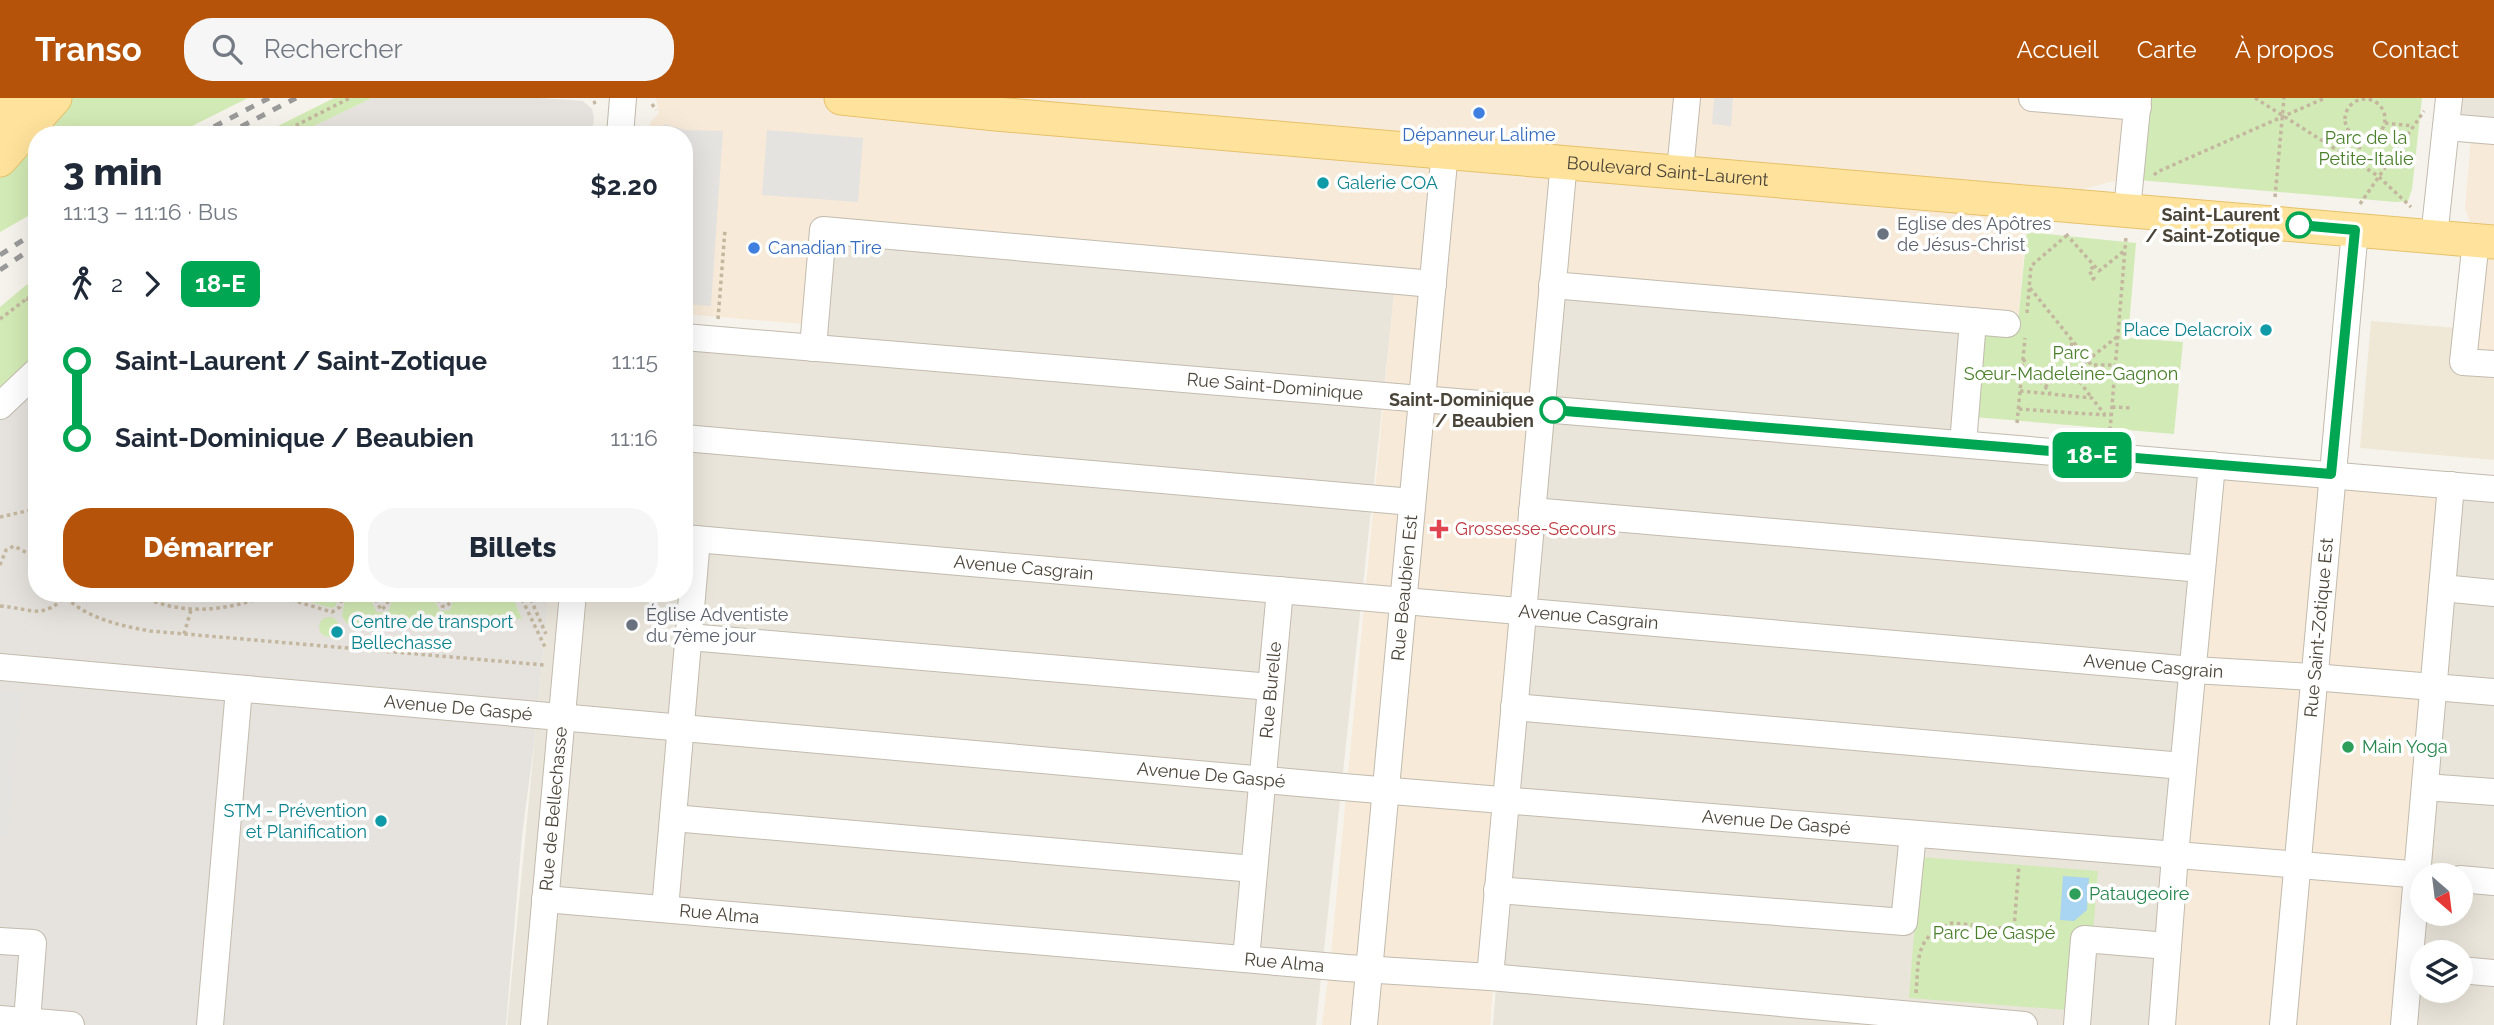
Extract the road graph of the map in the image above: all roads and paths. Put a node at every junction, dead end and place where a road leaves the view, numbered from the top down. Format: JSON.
{"nodes":[{"id":1,"x":22,"y":98,"type":"edge"},
{"id":2,"x":55,"y":98,"type":"edge"},
{"id":3,"x":350,"y":98,"type":"edge"},
{"id":4,"x":623,"y":98,"type":"edge"},
{"id":5,"x":841,"y":98,"type":"edge"},
{"id":6,"x":1687,"y":98,"type":"edge"},
{"id":7,"x":2032,"y":98,"type":"edge"},
{"id":8,"x":2255,"y":98,"type":"edge"},
{"id":9,"x":2284,"y":98,"type":"edge"},
{"id":10,"x":2325,"y":98,"type":"edge"},
{"id":11,"x":2365,"y":98,"type":"edge"},
{"id":12,"x":2449,"y":98,"type":"edge"},
{"id":13,"x":2138,"y":102,"type":"edge"},
{"id":14,"x":652,"y":104,"type":"dead end"},
{"id":15,"x":997,"y":106,"type":"edge"},
{"id":16,"x":656,"y":110,"type":"dead end"},
{"id":17,"x":2424,"y":111,"type":"dead end"},
{"id":18,"x":2283,"y":117,"type":"junction"},
{"id":19,"x":0,"y":122,"type":"edge"},
{"id":20,"x":2385,"y":123,"type":"junction"},
{"id":21,"x":30,"y":126,"type":"edge"},
{"id":22,"x":295,"y":126,"type":"edge"},
{"id":23,"x":621,"y":126,"type":"edge"},
{"id":24,"x":2413,"y":126,"type":"junction"},
{"id":25,"x":2446,"y":127,"type":"junction"},
{"id":26,"x":28,"y":128,"type":"edge"},
{"id":27,"x":2494,"y":131,"type":"edge"},
{"id":28,"x":2361,"y":138,"type":"junction"},
{"id":29,"x":1445,"y":151,"type":"junction"},
{"id":30,"x":0,"y":160,"type":"edge"},
{"id":31,"x":1564,"y":161,"type":"junction"},
{"id":32,"x":2357,"y":163,"type":"junction"},
{"id":33,"x":1680,"y":171,"type":"junction"},
{"id":34,"x":2378,"y":176,"type":"junction"},
{"id":35,"x":2150,"y":180,"type":"dead end"},
{"id":36,"x":2275,"y":199,"type":"dead end"},
{"id":37,"x":2411,"y":207,"type":"dead end"},
{"id":38,"x":2357,"y":218,"type":"junction"},
{"id":39,"x":2127,"y":223,"type":"junction"},
{"id":40,"x":725,"y":230,"type":"dead end"},
{"id":41,"x":2434,"y":237,"type":"junction"},
{"id":42,"x":2485,"y":241,"type":"edge"},
{"id":43,"x":2051,"y":247,"type":"dead end"},
{"id":44,"x":2124,"y":251,"type":"junction"},
{"id":45,"x":2094,"y":266,"type":"junction"},
{"id":46,"x":2092,"y":280,"type":"dead end"},
{"id":47,"x":1433,"y":284,"type":"junction"},
{"id":48,"x":1552,"y":285,"type":"junction"},
{"id":49,"x":2029,"y":287,"type":"dead end"},
{"id":50,"x":26,"y":299,"type":"edge"},
{"id":51,"x":0,"y":319,"type":"edge"},
{"id":52,"x":718,"y":320,"type":"dead end"},
{"id":53,"x":1973,"y":321,"type":"junction"},
{"id":54,"x":2007,"y":324,"type":"dead end"},
{"id":55,"x":2118,"y":336,"type":"junction"},
{"id":56,"x":693,"y":338,"type":"edge"},
{"id":57,"x":2072,"y":340,"type":"junction"},
{"id":58,"x":813,"y":348,"type":"junction"},
{"id":59,"x":2023,"y":359,"type":"dead end"},
{"id":60,"x":2088,"y":360,"type":"junction"},
{"id":61,"x":2494,"y":364,"type":"edge"},
{"id":62,"x":2115,"y":365,"type":"junction"},
{"id":63,"x":2069,"y":367,"type":"junction"},
{"id":64,"x":2073,"y":372,"type":"junction"},
{"id":65,"x":28,"y":380,"type":"edge"},
{"id":66,"x":2045,"y":387,"type":"junction"},
{"id":67,"x":2020,"y":391,"type":"dead end"},
{"id":68,"x":2050,"y":394,"type":"junction"},
{"id":69,"x":2092,"y":397,"type":"junction"},
{"id":70,"x":1421,"y":400,"type":"junction"},
{"id":71,"x":0,"y":406,"type":"edge"},
{"id":72,"x":2112,"y":407,"type":"junction"},
{"id":73,"x":2132,"y":408,"type":"dead end"},
{"id":74,"x":2019,"y":409,"type":"dead end"},
{"id":75,"x":1541,"y":410,"type":"junction"},
{"id":76,"x":2105,"y":415,"type":"junction"},
{"id":77,"x":2111,"y":415,"type":"junction"},
{"id":78,"x":2110,"y":430,"type":"dead end"},
{"id":79,"x":693,"y":439,"type":"edge"},
{"id":80,"x":1963,"y":444,"type":"junction"},
{"id":81,"x":2213,"y":465,"type":"junction"},
{"id":82,"x":2331,"y":474,"type":"junction"},
{"id":83,"x":2451,"y":485,"type":"junction"},
{"id":84,"x":2494,"y":489,"type":"edge"},
{"id":85,"x":1412,"y":502,"type":"junction"},
{"id":86,"x":28,"y":511,"type":"edge"},
{"id":87,"x":1532,"y":512,"type":"junction"},
{"id":88,"x":0,"y":517,"type":"edge"},
{"id":89,"x":693,"y":538,"type":"edge"},
{"id":90,"x":28,"y":553,"type":"edge"},
{"id":91,"x":0,"y":565,"type":"edge"},
{"id":92,"x":2202,"y":569,"type":"junction"},
{"id":93,"x":2442,"y":588,"type":"junction"},
{"id":94,"x":1280,"y":590,"type":"junction"},
{"id":95,"x":2494,"y":593,"type":"edge"},
{"id":96,"x":1402,"y":600,"type":"junction"},
{"id":97,"x":61,"y":602,"type":"edge"},
{"id":98,"x":71,"y":602,"type":"edge"},
{"id":99,"x":154,"y":602,"type":"edge"},
{"id":100,"x":246,"y":602,"type":"edge"},
{"id":101,"x":299,"y":602,"type":"edge"},
{"id":102,"x":341,"y":602,"type":"edge"},
{"id":103,"x":377,"y":602,"type":"edge"},
{"id":104,"x":388,"y":602,"type":"edge"},
{"id":105,"x":523,"y":602,"type":"edge"},
{"id":106,"x":532,"y":602,"type":"edge"},
{"id":107,"x":572,"y":602,"type":"edge"},
{"id":108,"x":690,"y":602,"type":"edge"},
{"id":109,"x":0,"y":607,"type":"edge"},
{"id":110,"x":191,"y":610,"type":"junction"},
{"id":111,"x":1523,"y":611,"type":"junction"},
{"id":112,"x":184,"y":634,"type":"junction"},
{"id":113,"x":547,"y":636,"type":"dead end"},
{"id":114,"x":689,"y":637,"type":"junction"},
{"id":115,"x":546,"y":649,"type":"dead end"},
{"id":116,"x":544,"y":665,"type":"dead end"},
{"id":117,"x":2193,"y":670,"type":"junction"},
{"id":118,"x":1,"y":675,"type":"edge"},
{"id":119,"x":2313,"y":677,"type":"junction"},
{"id":120,"x":1271,"y":687,"type":"junction"},
{"id":121,"x":2434,"y":687,"type":"junction"},
{"id":122,"x":239,"y":690,"type":"junction"},
{"id":123,"x":2494,"y":692,"type":"edge"},
{"id":124,"x":1514,"y":707,"type":"junction"},
{"id":125,"x":561,"y":718,"type":"junction"},
{"id":126,"x":681,"y":730,"type":"junction"},
{"id":127,"x":2183,"y":766,"type":"junction"},
{"id":128,"x":1262,"y":780,"type":"junction"},
{"id":129,"x":2425,"y":787,"type":"junction"},
{"id":130,"x":1385,"y":791,"type":"junction"},
{"id":131,"x":2494,"y":792,"type":"edge"},
{"id":132,"x":1505,"y":801,"type":"junction"},
{"id":133,"x":673,"y":818,"type":"junction"},
{"id":134,"x":1913,"y":834,"type":"junction"},
{"id":135,"x":2175,"y":855,"type":"junction"},
{"id":136,"x":2020,"y":859,"type":"dead end"},
{"id":137,"x":2421,"y":863,"type":"edge"},
{"id":138,"x":2297,"y":865,"type":"junction"},
{"id":139,"x":1254,"y":869,"type":"junction"},
{"id":140,"x":2410,"y":874,"type":"edge"},
{"id":141,"x":2473,"y":880,"type":"edge"},
{"id":142,"x":2494,"y":881,"type":"edge"},
{"id":143,"x":1497,"y":890,"type":"junction"},
{"id":144,"x":545,"y":899,"type":"junction"},
{"id":145,"x":665,"y":909,"type":"junction"},
{"id":146,"x":2014,"y":928,"type":"junction"},
{"id":147,"x":0,"y":941,"type":"edge"},
{"id":148,"x":2060,"y":946,"type":"dead end"},
{"id":149,"x":2168,"y":946,"type":"junction"},
{"id":150,"x":1246,"y":959,"type":"junction"},
{"id":151,"x":1369,"y":969,"type":"junction"},
{"id":152,"x":2473,"y":971,"type":"edge"},
{"id":153,"x":2494,"y":973,"type":"edge"},
{"id":154,"x":1490,"y":978,"type":"junction"},
{"id":155,"x":2410,"y":996,"type":"edge"},
{"id":156,"x":1916,"y":998,"type":"dead end"},
{"id":157,"x":0,"y":1019,"type":"edge"},
{"id":158,"x":27,"y":1021,"type":"junction"},
{"id":159,"x":71,"y":1025,"type":"edge"},
{"id":160,"x":210,"y":1025,"type":"edge"},
{"id":161,"x":534,"y":1025,"type":"edge"},
{"id":162,"x":1364,"y":1025,"type":"edge"},
{"id":163,"x":2024,"y":1025,"type":"edge"},
{"id":164,"x":2077,"y":1025,"type":"edge"},
{"id":165,"x":2162,"y":1025,"type":"edge"},
{"id":166,"x":2283,"y":1025,"type":"edge"},
{"id":167,"x":2404,"y":1025,"type":"edge"}],
"edges":[{"from":1,"to":19,"type":"main road"},
{"from":2,"to":21,"type":"main road"},
{"from":3,"to":22,"type":"path"},
{"from":4,"to":23,"type":"street"},
{"from":5,"to":15,"type":"main road","name":"Boulevard Saint-Laurent"},
{"from":6,"to":33,"type":"street"},
{"from":7,"to":13,"type":"street"},
{"from":8,"to":18,"type":"path"},
{"from":9,"to":18,"type":"path"},
{"from":10,"to":18,"type":"path"},
{"from":11,"to":20,"type":"path"},
{"from":11,"to":28,"type":"path"},
{"from":12,"to":25,"type":"street"},
{"from":13,"to":39,"type":"street"},
{"from":14,"to":16,"type":"path"},
{"from":15,"to":29,"type":"main road","name":"Boulevard Saint-Laurent"},
{"from":17,"to":24,"type":"path"},
{"from":18,"to":32,"type":"path"},
{"from":18,"to":35,"type":"path"},
{"from":18,"to":36,"type":"path"},
{"from":20,"to":24,"type":"path"},
{"from":20,"to":28,"type":"path"},
{"from":24,"to":34,"type":"path"},
{"from":25,"to":27,"type":"street"},
{"from":25,"to":41,"type":"street"},
{"from":26,"to":30,"type":"main road"},
{"from":28,"to":32,"type":"path"},
{"from":29,"to":31,"type":"main road","name":"Boulevard Saint-Laurent"},
{"from":29,"to":47,"type":"street","name":"Rue Beaubien Est"},
{"from":31,"to":33,"type":"main road","name":"Boulevard Saint-Laurent"},
{"from":31,"to":48,"type":"street"},
{"from":32,"to":34,"type":"path"},
{"from":33,"to":39,"type":"main road","name":"Boulevard Saint-Laurent"},
{"from":34,"to":37,"type":"path"},
{"from":34,"to":38,"type":"path"},
{"from":38,"to":39,"type":"main road","name":"Boulevard Saint-Laurent"},
{"from":38,"to":41,"type":"main road","name":"Boulevard Saint-Laurent"},
{"from":38,"to":82,"type":"street","name":"Rue Saint-Zotique Est"},
{"from":39,"to":44,"type":"path"},
{"from":40,"to":52,"type":"path"},
{"from":41,"to":42,"type":"main road","name":"Boulevard Saint-Laurent"},
{"from":42,"to":61,"type":"street"},
{"from":43,"to":45,"type":"path"},
{"from":44,"to":45,"type":"path"},
{"from":44,"to":55,"type":"path"},
{"from":45,"to":46,"type":"path"},
{"from":47,"to":58,"type":"street"},
{"from":47,"to":70,"type":"street","name":"Rue Beaubien Est"},
{"from":48,"to":53,"type":"street"},
{"from":48,"to":75,"type":"street"},
{"from":49,"to":57,"type":"path"},
{"from":50,"to":51,"type":"path"},
{"from":53,"to":54,"type":"street"},
{"from":53,"to":80,"type":"street"},
{"from":55,"to":60,"type":"path"},
{"from":55,"to":62,"type":"path"},
{"from":56,"to":58,"type":"street","name":"Rue Saint-Dominique"},
{"from":57,"to":60,"type":"path"},
{"from":57,"to":63,"type":"path"},
{"from":58,"to":70,"type":"street","name":"Rue Saint-Dominique"},
{"from":59,"to":66,"type":"path"},
{"from":60,"to":62,"type":"path"},
{"from":60,"to":64,"type":"path"},
{"from":62,"to":72,"type":"path"},
{"from":63,"to":64,"type":"path"},
{"from":63,"to":66,"type":"path"},
{"from":64,"to":69,"type":"path"},
{"from":65,"to":71,"type":"street"},
{"from":66,"to":68,"type":"path"},
{"from":67,"to":68,"type":"path"},
{"from":68,"to":69,"type":"path"},
{"from":69,"to":76,"type":"path"},
{"from":70,"to":75,"type":"street","name":"Rue Saint-Dominique"},
{"from":70,"to":85,"type":"street","name":"Rue Beaubien Est"},
{"from":72,"to":73,"type":"path"},
{"from":72,"to":77,"type":"path"},
{"from":74,"to":76,"type":"path"},
{"from":75,"to":80,"type":"street","name":"Rue Saint-Dominique"},
{"from":75,"to":87,"type":"street"},
{"from":76,"to":77,"type":"path"},
{"from":77,"to":78,"type":"path"},
{"from":79,"to":85,"type":"street"},
{"from":80,"to":81,"type":"street","name":"Rue Saint-Dominique"},
{"from":81,"to":82,"type":"street","name":"Rue Saint-Dominique"},
{"from":81,"to":92,"type":"street"},
{"from":82,"to":83,"type":"street","name":"Rue Saint-Dominique"},
{"from":82,"to":119,"type":"street","name":"Rue Saint-Zotique Est"},
{"from":83,"to":84,"type":"street","name":"Rue Saint-Dominique"},
{"from":83,"to":93,"type":"street"},
{"from":85,"to":96,"type":"street","name":"Rue Beaubien Est"},
{"from":86,"to":88,"type":"path"},
{"from":87,"to":92,"type":"street"},
{"from":87,"to":111,"type":"street"},
{"from":89,"to":94,"type":"street","name":"Avenue Casgrain"},
{"from":90,"to":91,"type":"path"},
{"from":92,"to":117,"type":"street"},
{"from":93,"to":95,"type":"street"},
{"from":93,"to":121,"type":"street"},
{"from":94,"to":96,"type":"street","name":"Avenue Casgrain"},
{"from":94,"to":120,"type":"street","name":"Rue Burelle"},
{"from":96,"to":111,"type":"street","name":"Avenue Casgrain"},
{"from":96,"to":130,"type":"street","name":"Rue Beaubien Est"},
{"from":97,"to":109,"type":"path"},
{"from":98,"to":112,"type":"path"},
{"from":99,"to":110,"type":"path"},
{"from":100,"to":110,"type":"path"},
{"from":101,"to":102,"type":"path"},
{"from":103,"to":104,"type":"path"},
{"from":105,"to":115,"type":"path"},
{"from":106,"to":113,"type":"path"},
{"from":107,"to":125,"type":"street","name":"Rue de Bellechasse"},
{"from":108,"to":114,"type":"street"},
{"from":110,"to":112,"type":"path"},
{"from":111,"to":117,"type":"street","name":"Avenue Casgrain"},
{"from":111,"to":124,"type":"street"},
{"from":112,"to":116,"type":"path"},
{"from":114,"to":120,"type":"street"},
{"from":114,"to":126,"type":"street"},
{"from":117,"to":119,"type":"street","name":"Avenue Casgrain"},
{"from":117,"to":127,"type":"street"},
{"from":118,"to":122,"type":"street","name":"Avenue De Gaspé"},
{"from":119,"to":121,"type":"street","name":"Avenue Casgrain"},
{"from":119,"to":138,"type":"street","name":"Rue Saint-Zotique Est"},
{"from":120,"to":128,"type":"street","name":"Rue Burelle"},
{"from":121,"to":123,"type":"street","name":"Avenue Casgrain"},
{"from":121,"to":129,"type":"street"},
{"from":122,"to":125,"type":"street","name":"Avenue De Gaspé"},
{"from":122,"to":160,"type":"street"},
{"from":124,"to":127,"type":"street"},
{"from":124,"to":132,"type":"street"},
{"from":125,"to":126,"type":"street","name":"Avenue De Gaspé"},
{"from":125,"to":144,"type":"street","name":"Rue de Bellechasse"},
{"from":126,"to":128,"type":"street","name":"Avenue De Gaspé"},
{"from":126,"to":133,"type":"street"},
{"from":127,"to":135,"type":"street"},
{"from":128,"to":130,"type":"street","name":"Avenue De Gaspé"},
{"from":128,"to":139,"type":"street","name":"Rue Burelle"},
{"from":129,"to":131,"type":"street"},
{"from":129,"to":137,"type":"street"},
{"from":130,"to":132,"type":"street","name":"Avenue De Gaspé"},
{"from":130,"to":151,"type":"street","name":"Rue Beaubien Est"},
{"from":132,"to":134,"type":"street","name":"Avenue De Gaspé"},
{"from":132,"to":143,"type":"street"},
{"from":133,"to":139,"type":"street"},
{"from":133,"to":145,"type":"street"},
{"from":134,"to":135,"type":"street","name":"Avenue De Gaspé"},
{"from":134,"to":143,"type":"street"},
{"from":135,"to":138,"type":"street","name":"Avenue De Gaspé"},
{"from":135,"to":149,"type":"street"},
{"from":136,"to":146,"type":"path"},
{"from":138,"to":140,"type":"street","name":"Avenue De Gaspé"},
{"from":138,"to":166,"type":"street","name":"Rue Saint-Zotique Est"},
{"from":139,"to":150,"type":"street","name":"Rue Burelle"},
{"from":141,"to":142,"type":"street"},
{"from":143,"to":154,"type":"street"},
{"from":144,"to":145,"type":"street","name":"Rue Alma"},
{"from":144,"to":161,"type":"street","name":"Rue de Bellechasse"},
{"from":145,"to":150,"type":"street","name":"Rue Alma"},
{"from":146,"to":148,"type":"path"},
{"from":146,"to":156,"type":"path"},
{"from":147,"to":158,"type":"street"},
{"from":149,"to":164,"type":"street"},
{"from":149,"to":165,"type":"street"},
{"from":150,"to":151,"type":"street","name":"Rue Alma"},
{"from":151,"to":154,"type":"street","name":"Rue Alma"},
{"from":151,"to":162,"type":"street","name":"Rue Beaubien Est"},
{"from":152,"to":153,"type":"street"},
{"from":154,"to":163,"type":"street","name":"Rue Alma"},
{"from":155,"to":167,"type":"street"},
{"from":157,"to":158,"type":"street"},
{"from":158,"to":159,"type":"street"}]}
